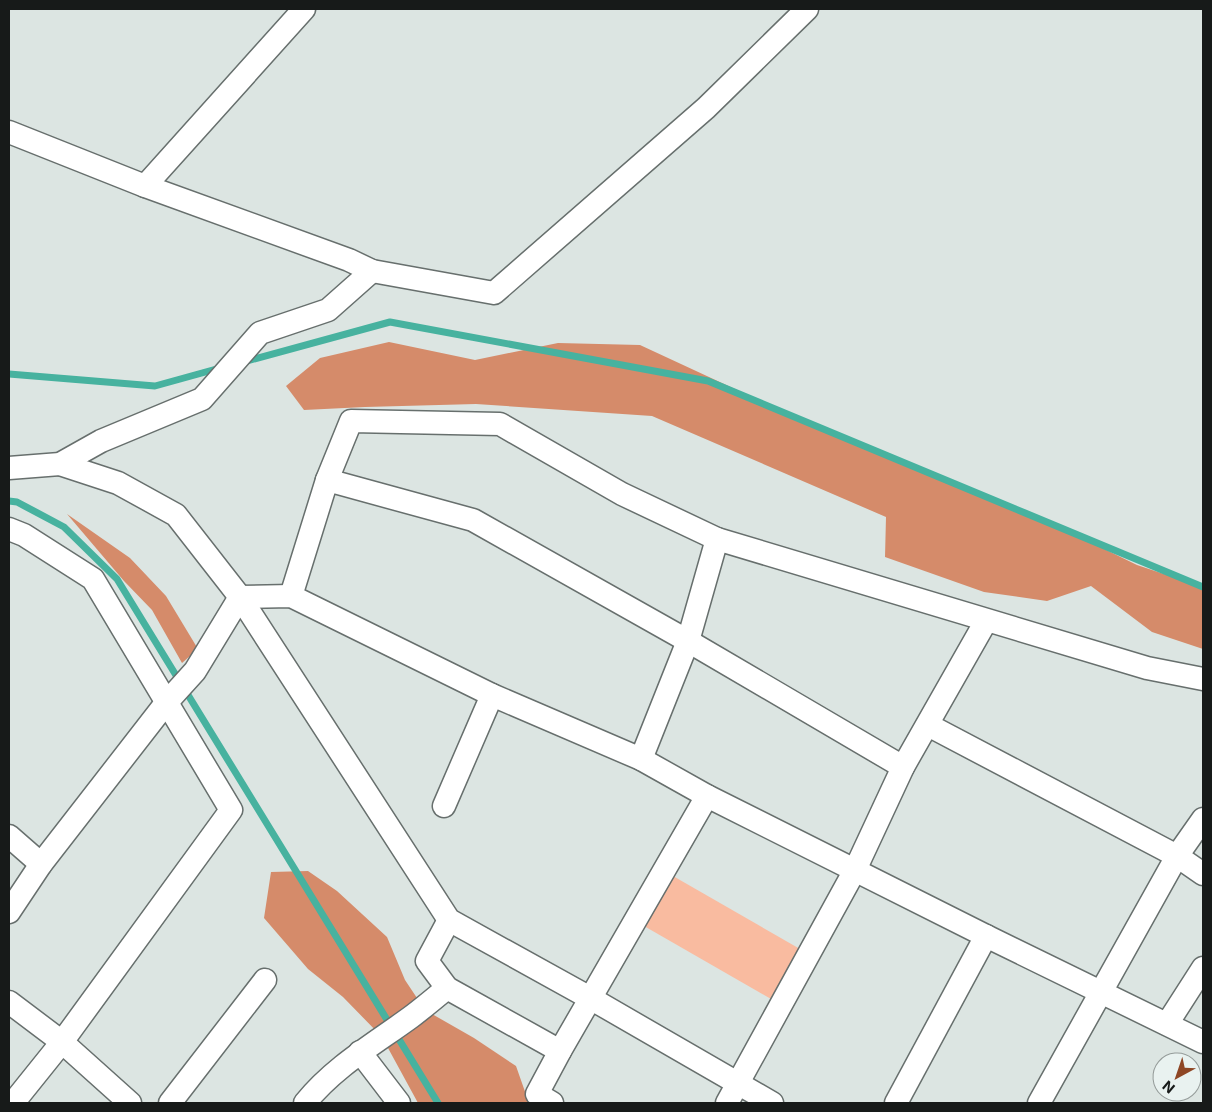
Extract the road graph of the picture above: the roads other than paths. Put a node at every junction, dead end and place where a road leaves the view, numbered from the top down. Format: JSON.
{"nodes":[{"id":1,"x":304,"y":9,"type":"edge"},
{"id":2,"x":807,"y":9,"type":"edge"},
{"id":3,"x":9,"y":132,"type":"edge"},
{"id":4,"x":145,"y":186,"type":"junction"},
{"id":5,"x":372,"y":271,"type":"junction"},
{"id":6,"x":60,"y":464,"type":"junction"},
{"id":7,"x":9,"y":468,"type":"edge"},
{"id":8,"x":327,"y":480,"type":"junction"},
{"id":9,"x":9,"y":529,"type":"edge"},
{"id":10,"x":717,"y":539,"type":"junction"},
{"id":11,"x":291,"y":596,"type":"junction"},
{"id":12,"x":240,"y":597,"type":"junction"},
{"id":13,"x":986,"y":621,"type":"junction"},
{"id":14,"x":688,"y":641,"type":"junction"},
{"id":15,"x":1203,"y":680,"type":"edge"},
{"id":16,"x":492,"y":694,"type":"junction"},
{"id":17,"x":170,"y":698,"type":"junction"},
{"id":18,"x":928,"y":725,"type":"junction"},
{"id":19,"x":641,"y":759,"type":"junction"},
{"id":20,"x":903,"y":766,"type":"junction"},
{"id":21,"x":707,"y":796,"type":"junction"},
{"id":22,"x":444,"y":806,"type":"dead end"},
{"id":23,"x":1203,"y":819,"type":"edge"},
{"id":24,"x":9,"y":836,"type":"edge"},
{"id":25,"x":1178,"y":856,"type":"junction"},
{"id":26,"x":41,"y":864,"type":"junction"},
{"id":27,"x":854,"y":870,"type":"junction"},
{"id":28,"x":1203,"y":874,"type":"edge"},
{"id":29,"x":9,"y":912,"type":"edge"},
{"id":30,"x":449,"y":920,"type":"junction"},
{"id":31,"x":986,"y":936,"type":"junction"},
{"id":32,"x":1203,"y":968,"type":"edge"},
{"id":33,"x":265,"y":980,"type":"dead end"},
{"id":34,"x":447,"y":988,"type":"junction"},
{"id":35,"x":1102,"y":992,"type":"junction"},
{"id":36,"x":590,"y":998,"type":"junction"},
{"id":37,"x":9,"y":1002,"type":"edge"},
{"id":38,"x":1167,"y":1024,"type":"junction"},
{"id":39,"x":62,"y":1042,"type":"junction"},
{"id":40,"x":1203,"y":1042,"type":"edge"},
{"id":41,"x":560,"y":1051,"type":"junction"},
{"id":42,"x":360,"y":1052,"type":"junction"},
{"id":43,"x":739,"y":1084,"type":"junction"},
{"id":44,"x":12,"y":1103,"type":"edge"},
{"id":45,"x":130,"y":1103,"type":"edge"},
{"id":46,"x":170,"y":1103,"type":"edge"},
{"id":47,"x":306,"y":1103,"type":"edge"},
{"id":48,"x":399,"y":1103,"type":"edge"},
{"id":49,"x":552,"y":1103,"type":"edge"},
{"id":50,"x":727,"y":1103,"type":"edge"},
{"id":51,"x":772,"y":1103,"type":"edge"},
{"id":52,"x":896,"y":1103,"type":"edge"},
{"id":53,"x":1039,"y":1103,"type":"edge"}],
"edges":[{"from":1,"to":4,"type":"street"},
{"from":2,"to":5,"type":"street"},
{"from":3,"to":4,"type":"street"},
{"from":4,"to":5,"type":"street"},
{"from":5,"to":6,"type":"street"},
{"from":6,"to":7,"type":"street"},
{"from":6,"to":12,"type":"street"},
{"from":8,"to":10,"type":"street"},
{"from":8,"to":11,"type":"street"},
{"from":8,"to":14,"type":"street"},
{"from":9,"to":17,"type":"street"},
{"from":10,"to":13,"type":"street"},
{"from":10,"to":14,"type":"street"},
{"from":11,"to":12,"type":"street"},
{"from":11,"to":16,"type":"street"},
{"from":12,"to":17,"type":"street"},
{"from":12,"to":30,"type":"street"},
{"from":13,"to":15,"type":"street"},
{"from":13,"to":18,"type":"street"},
{"from":14,"to":19,"type":"street"},
{"from":14,"to":20,"type":"street"},
{"from":16,"to":19,"type":"street"},
{"from":16,"to":22,"type":"street"},
{"from":17,"to":26,"type":"street"},
{"from":17,"to":39,"type":"street"},
{"from":18,"to":20,"type":"street"},
{"from":18,"to":25,"type":"street"},
{"from":19,"to":21,"type":"street"},
{"from":20,"to":27,"type":"street"},
{"from":21,"to":27,"type":"street"},
{"from":21,"to":36,"type":"street"},
{"from":23,"to":25,"type":"street"},
{"from":24,"to":26,"type":"street"},
{"from":25,"to":28,"type":"street"},
{"from":25,"to":35,"type":"street"},
{"from":26,"to":29,"type":"street"},
{"from":27,"to":31,"type":"street"},
{"from":27,"to":43,"type":"street"},
{"from":30,"to":34,"type":"street"},
{"from":30,"to":36,"type":"street"},
{"from":31,"to":35,"type":"street"},
{"from":31,"to":52,"type":"street"},
{"from":32,"to":38,"type":"street"},
{"from":33,"to":46,"type":"street"},
{"from":34,"to":41,"type":"street"},
{"from":34,"to":42,"type":"street"},
{"from":35,"to":38,"type":"street"},
{"from":35,"to":53,"type":"street"},
{"from":36,"to":41,"type":"street"},
{"from":36,"to":43,"type":"street"},
{"from":37,"to":39,"type":"street"},
{"from":38,"to":40,"type":"street"},
{"from":39,"to":44,"type":"street"},
{"from":39,"to":45,"type":"street"},
{"from":41,"to":49,"type":"street"},
{"from":42,"to":47,"type":"street"},
{"from":42,"to":48,"type":"street"},
{"from":43,"to":50,"type":"street"},
{"from":43,"to":51,"type":"street"}]}
